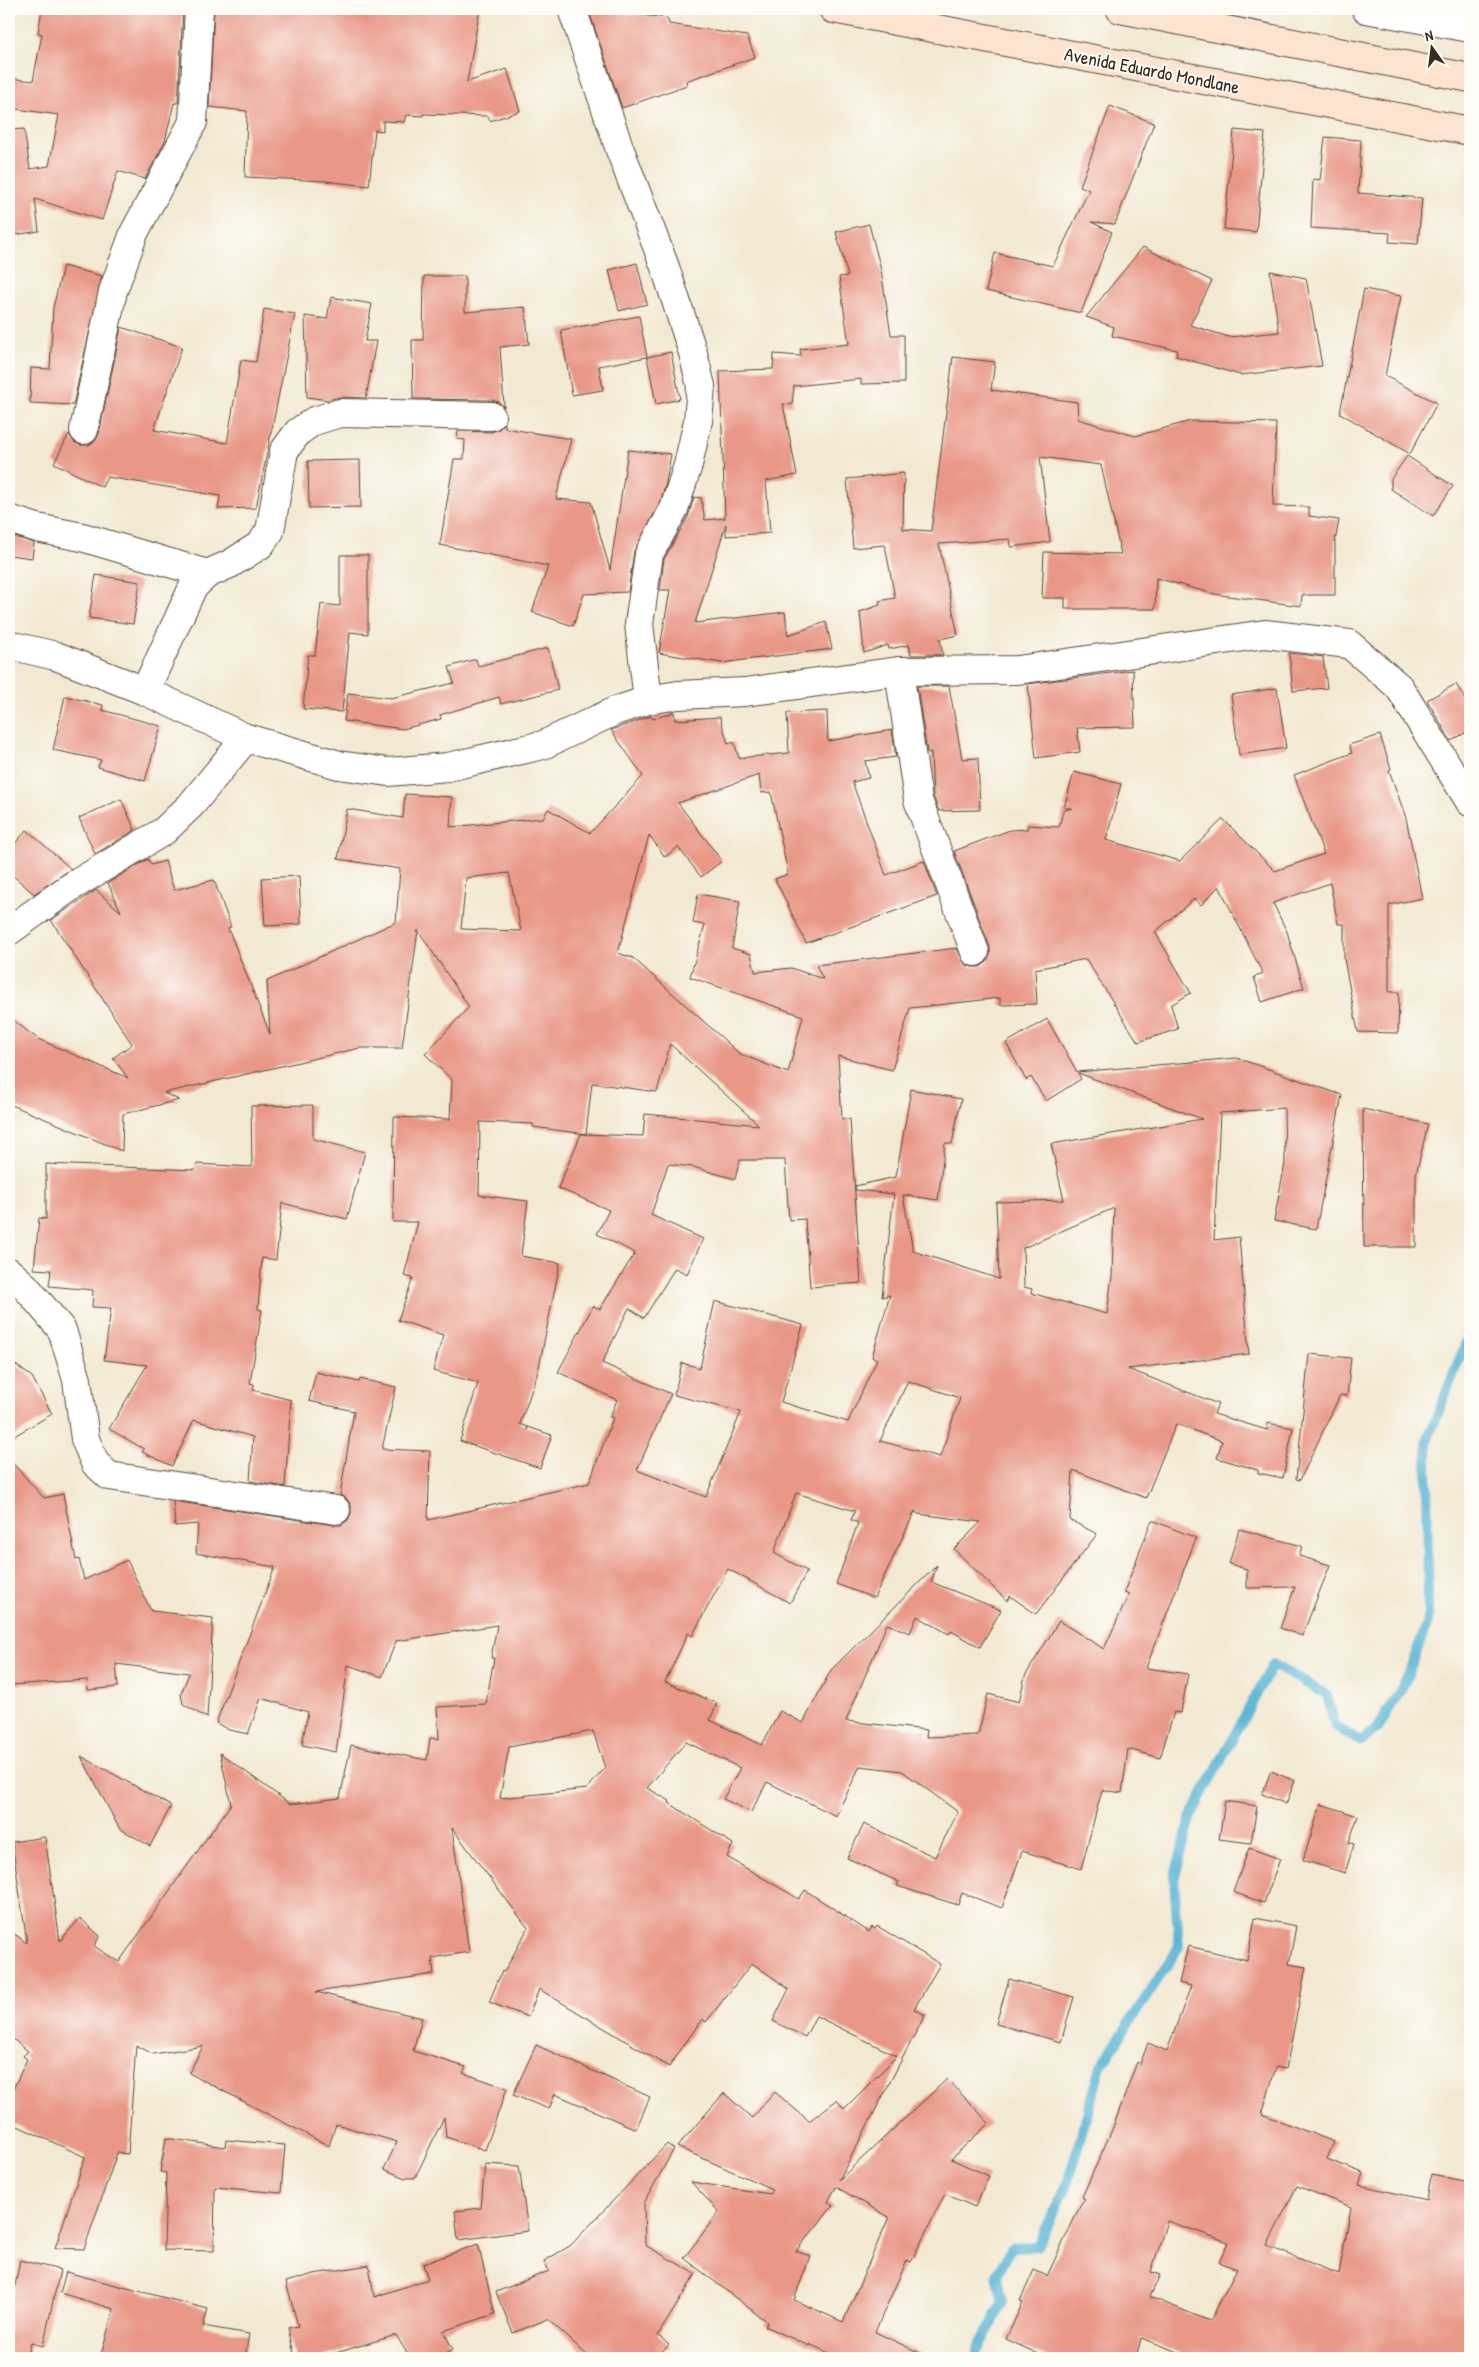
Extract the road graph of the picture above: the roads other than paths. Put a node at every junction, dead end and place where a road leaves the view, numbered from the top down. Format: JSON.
{"nodes":[{"id":1,"x":199,"y":9,"type":"edge"},
{"id":2,"x":572,"y":9,"type":"edge"},
{"id":3,"x":833,"y":9,"type":"edge"},
{"id":4,"x":1120,"y":9,"type":"edge"},
{"id":5,"x":1366,"y":9,"type":"edge"},
{"id":6,"x":1470,"y":28,"type":"edge"},
{"id":7,"x":1470,"y":78,"type":"edge"},
{"id":8,"x":1470,"y":131,"type":"edge"},
{"id":9,"x":491,"y":416,"type":"dead end"},
{"id":10,"x":84,"y":430,"type":"dead end"},
{"id":11,"x":9,"y":519,"type":"edge"},
{"id":12,"x":207,"y":574,"type":"junction"},
{"id":13,"x":9,"y":645,"type":"edge"},
{"id":14,"x":898,"y":671,"type":"junction"},
{"id":15,"x":145,"y":691,"type":"junction"},
{"id":16,"x":648,"y":700,"type":"junction"},
{"id":17,"x":246,"y":738,"type":"junction"},
{"id":18,"x":1470,"y":802,"type":"edge"},
{"id":19,"x":9,"y":931,"type":"edge"},
{"id":20,"x":975,"y":952,"type":"dead end"},
{"id":21,"x":9,"y":1272,"type":"edge"},
{"id":22,"x":336,"y":1510,"type":"dead end"}],
"edges":[{"from":1,"to":10,"type":"street"},
{"from":2,"to":16,"type":"street"},
{"from":3,"to":8,"type":"main road","name":"Avenida Eduardo Mondlane"},
{"from":4,"to":7,"type":"main road"},
{"from":5,"to":6,"type":"street"},
{"from":9,"to":12,"type":"street"},
{"from":11,"to":12,"type":"street"},
{"from":12,"to":15,"type":"street"},
{"from":13,"to":15,"type":"street"},
{"from":14,"to":16,"type":"street"},
{"from":14,"to":18,"type":"street"},
{"from":14,"to":20,"type":"street"},
{"from":15,"to":17,"type":"street"},
{"from":16,"to":17,"type":"street"},
{"from":17,"to":19,"type":"street"},
{"from":21,"to":22,"type":"street"}]}
